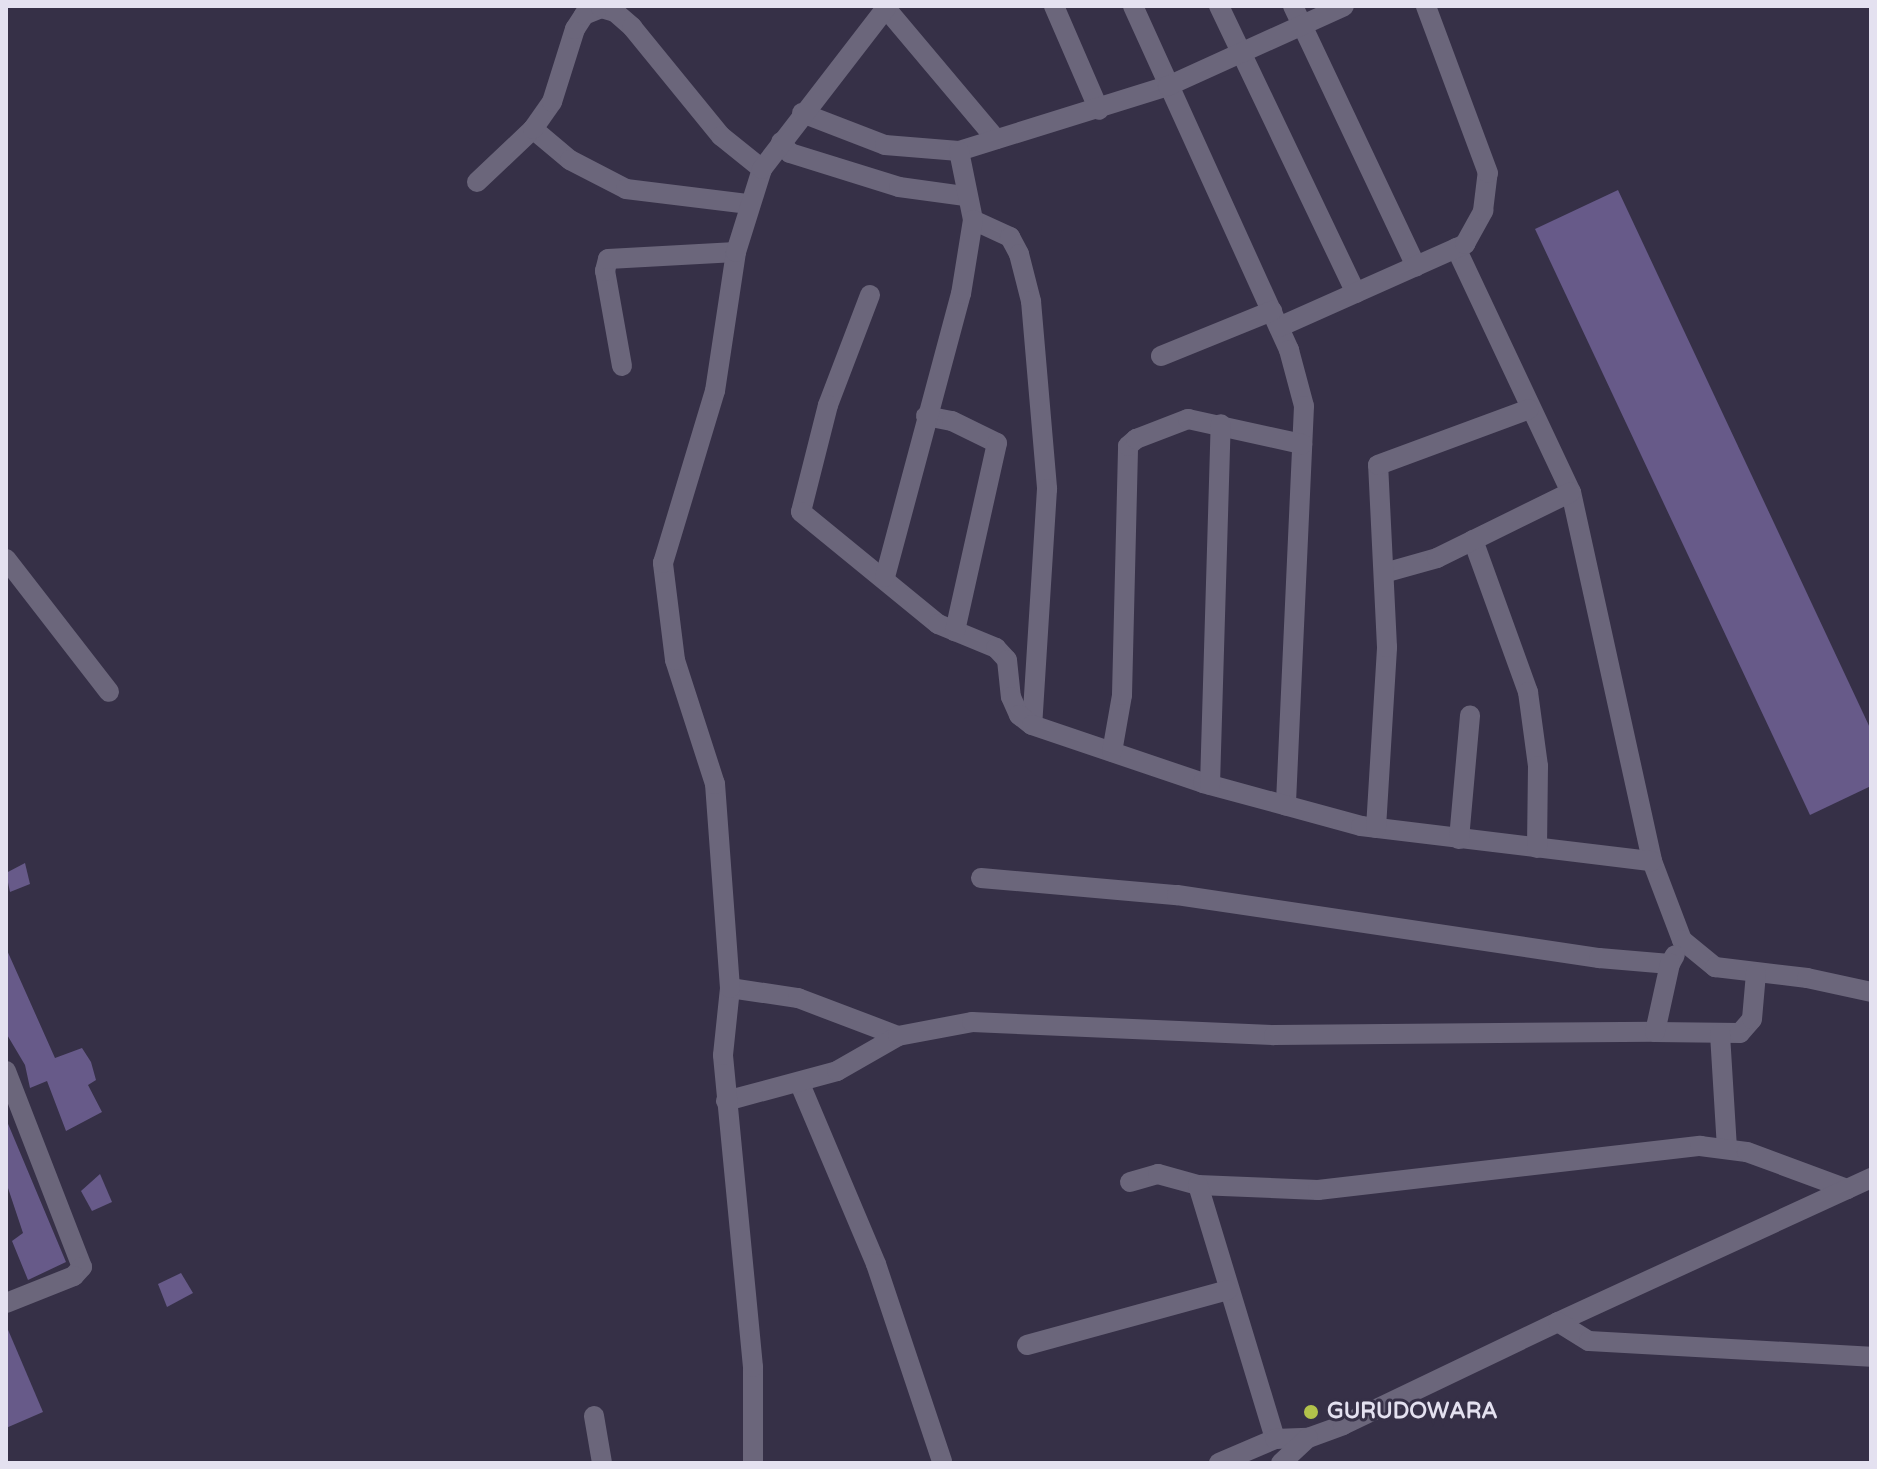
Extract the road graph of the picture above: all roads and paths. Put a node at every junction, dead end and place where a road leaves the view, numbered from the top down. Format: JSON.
{"nodes":[{"id":1,"x":1054,"y":6,"type":"edge"},
{"id":2,"x":1133,"y":6,"type":"edge"},
{"id":3,"x":1219,"y":6,"type":"edge"},
{"id":4,"x":1293,"y":6,"type":"edge"},
{"id":5,"x":1344,"y":6,"type":"edge"},
{"id":6,"x":1426,"y":6,"type":"edge"},
{"id":7,"x":885,"y":7,"type":"edge"},
{"id":8,"x":1302,"y":25,"type":"junction"},
{"id":9,"x":1240,"y":50,"type":"junction"},
{"id":10,"x":1168,"y":86,"type":"junction"},
{"id":11,"x":1099,"y":110,"type":"junction"},
{"id":12,"x":802,"y":113,"type":"junction"},
{"id":13,"x":533,"y":129,"type":"junction"},
{"id":14,"x":996,"y":139,"type":"junction"},
{"id":15,"x":781,"y":142,"type":"junction"},
{"id":16,"x":959,"y":151,"type":"junction"},
{"id":17,"x":762,"y":169,"type":"junction"},
{"id":18,"x":477,"y":182,"type":"dead end"},
{"id":19,"x":965,"y":196,"type":"junction"},
{"id":20,"x":749,"y":204,"type":"junction"},
{"id":21,"x":973,"y":220,"type":"junction"},
{"id":22,"x":1456,"y":248,"type":"junction"},
{"id":23,"x":736,"y":252,"type":"junction"},
{"id":24,"x":1416,"y":266,"type":"junction"},
{"id":25,"x":1356,"y":293,"type":"junction"},
{"id":26,"x":870,"y":295,"type":"dead end"},
{"id":27,"x":1276,"y":319,"type":"junction"},
{"id":28,"x":1161,"y":356,"type":"dead end"},
{"id":29,"x":622,"y":366,"type":"dead end"},
{"id":30,"x":1529,"y":409,"type":"junction"},
{"id":31,"x":926,"y":416,"type":"junction"},
{"id":32,"x":1221,"y":424,"type":"junction"},
{"id":33,"x":1302,"y":444,"type":"junction"},
{"id":34,"x":1571,"y":492,"type":"junction"},
{"id":35,"x":1473,"y":540,"type":"junction"},
{"id":36,"x":6,"y":559,"type":"edge"},
{"id":37,"x":1384,"y":573,"type":"junction"},
{"id":38,"x":885,"y":577,"type":"junction"},
{"id":39,"x":955,"y":631,"type":"junction"},
{"id":40,"x":109,"y":692,"type":"dead end"},
{"id":41,"x":1470,"y":715,"type":"dead end"},
{"id":42,"x":1032,"y":725,"type":"junction"},
{"id":43,"x":1112,"y":752,"type":"junction"},
{"id":44,"x":1210,"y":785,"type":"junction"},
{"id":45,"x":1286,"y":806,"type":"junction"},
{"id":46,"x":1376,"y":828,"type":"junction"},
{"id":47,"x":1459,"y":839,"type":"junction"},
{"id":48,"x":1537,"y":848,"type":"junction"},
{"id":49,"x":1652,"y":861,"type":"junction"},
{"id":50,"x":981,"y":878,"type":"dead end"},
{"id":51,"x":1682,"y":940,"type":"junction"},
{"id":52,"x":1670,"y":964,"type":"junction"},
{"id":53,"x":1756,"y":973,"type":"junction"},
{"id":54,"x":730,"y":988,"type":"junction"},
{"id":55,"x":1871,"y":992,"type":"edge"},
{"id":56,"x":1655,"y":1032,"type":"junction"},
{"id":57,"x":1720,"y":1034,"type":"junction"},
{"id":58,"x":898,"y":1036,"type":"junction"},
{"id":59,"x":6,"y":1071,"type":"edge"},
{"id":60,"x":800,"y":1084,"type":"junction"},
{"id":61,"x":726,"y":1101,"type":"junction"},
{"id":62,"x":1727,"y":1148,"type":"junction"},
{"id":63,"x":1871,"y":1178,"type":"edge"},
{"id":64,"x":1130,"y":1182,"type":"dead end"},
{"id":65,"x":1198,"y":1185,"type":"junction"},
{"id":66,"x":1847,"y":1189,"type":"junction"},
{"id":67,"x":1228,"y":1290,"type":"junction"},
{"id":68,"x":7,"y":1299,"type":"edge"},
{"id":69,"x":1558,"y":1322,"type":"junction"},
{"id":70,"x":1027,"y":1345,"type":"dead end"},
{"id":71,"x":1871,"y":1357,"type":"edge"},
{"id":72,"x":594,"y":1416,"type":"dead end"},
{"id":73,"x":1308,"y":1438,"type":"junction"},
{"id":74,"x":1275,"y":1439,"type":"junction"},
{"id":75,"x":942,"y":1461,"type":"dead end"},
{"id":76,"x":602,"y":1463,"type":"edge"},
{"id":77,"x":753,"y":1463,"type":"edge"},
{"id":78,"x":1219,"y":1463,"type":"edge"},
{"id":79,"x":1281,"y":1463,"type":"edge"}],
"edges":[{"from":1,"to":11,"type":"street"},
{"from":2,"to":10,"type":"street"},
{"from":3,"to":9,"type":"street"},
{"from":4,"to":8,"type":"street"},
{"from":5,"to":8,"type":"street"},
{"from":6,"to":22,"type":"street"},
{"from":7,"to":12,"type":"street"},
{"from":7,"to":14,"type":"street"},
{"from":8,"to":9,"type":"street"},
{"from":8,"to":24,"type":"street"},
{"from":9,"to":10,"type":"street"},
{"from":9,"to":25,"type":"street"},
{"from":10,"to":11,"type":"street"},
{"from":10,"to":27,"type":"street"},
{"from":11,"to":14,"type":"street"},
{"from":12,"to":15,"type":"street"},
{"from":12,"to":16,"type":"street"},
{"from":13,"to":17,"type":"street"},
{"from":13,"to":18,"type":"street"},
{"from":13,"to":20,"type":"street"},
{"from":14,"to":16,"type":"street"},
{"from":15,"to":17,"type":"street"},
{"from":15,"to":19,"type":"street"},
{"from":16,"to":19,"type":"street"},
{"from":17,"to":20,"type":"street"},
{"from":19,"to":21,"type":"street"},
{"from":20,"to":23,"type":"street"},
{"from":21,"to":31,"type":"street"},
{"from":21,"to":42,"type":"street"},
{"from":22,"to":24,"type":"street"},
{"from":22,"to":30,"type":"street"},
{"from":23,"to":29,"type":"street"},
{"from":23,"to":54,"type":"street"},
{"from":24,"to":25,"type":"street"},
{"from":25,"to":27,"type":"street"},
{"from":26,"to":38,"type":"street"},
{"from":27,"to":28,"type":"street"},
{"from":27,"to":33,"type":"street"},
{"from":30,"to":34,"type":"street"},
{"from":30,"to":37,"type":"street"},
{"from":31,"to":38,"type":"street"},
{"from":31,"to":39,"type":"street"},
{"from":32,"to":33,"type":"street"},
{"from":32,"to":43,"type":"street"},
{"from":32,"to":44,"type":"street"},
{"from":33,"to":45,"type":"street"},
{"from":34,"to":35,"type":"street"},
{"from":34,"to":49,"type":"street"},
{"from":35,"to":37,"type":"street"},
{"from":35,"to":48,"type":"street"},
{"from":36,"to":40,"type":"street"},
{"from":37,"to":46,"type":"street"},
{"from":38,"to":39,"type":"street"},
{"from":39,"to":42,"type":"street"},
{"from":41,"to":47,"type":"street"},
{"from":42,"to":43,"type":"street"},
{"from":43,"to":44,"type":"street"},
{"from":44,"to":45,"type":"street"},
{"from":45,"to":46,"type":"street"},
{"from":46,"to":47,"type":"street"},
{"from":47,"to":48,"type":"street"},
{"from":48,"to":49,"type":"street"},
{"from":49,"to":51,"type":"street"},
{"from":50,"to":52,"type":"street"},
{"from":51,"to":52,"type":"street"},
{"from":51,"to":53,"type":"street"},
{"from":52,"to":56,"type":"street"},
{"from":53,"to":55,"type":"street"},
{"from":53,"to":57,"type":"street"},
{"from":54,"to":58,"type":"street"},
{"from":54,"to":61,"type":"street"},
{"from":56,"to":57,"type":"street"},
{"from":56,"to":58,"type":"street"},
{"from":57,"to":62,"type":"street"},
{"from":58,"to":60,"type":"street"},
{"from":59,"to":68,"type":"street"},
{"from":60,"to":61,"type":"street"},
{"from":60,"to":75,"type":"street"},
{"from":61,"to":77,"type":"street"},
{"from":62,"to":65,"type":"street"},
{"from":62,"to":66,"type":"street"},
{"from":63,"to":66,"type":"street"},
{"from":64,"to":65,"type":"street"},
{"from":65,"to":67,"type":"street"},
{"from":66,"to":69,"type":"street"},
{"from":67,"to":70,"type":"street"},
{"from":67,"to":74,"type":"street"},
{"from":69,"to":71,"type":"street"},
{"from":69,"to":73,"type":"street"},
{"from":72,"to":76,"type":"street"},
{"from":73,"to":74,"type":"street"},
{"from":73,"to":79,"type":"street"},
{"from":74,"to":78,"type":"street"}]}
